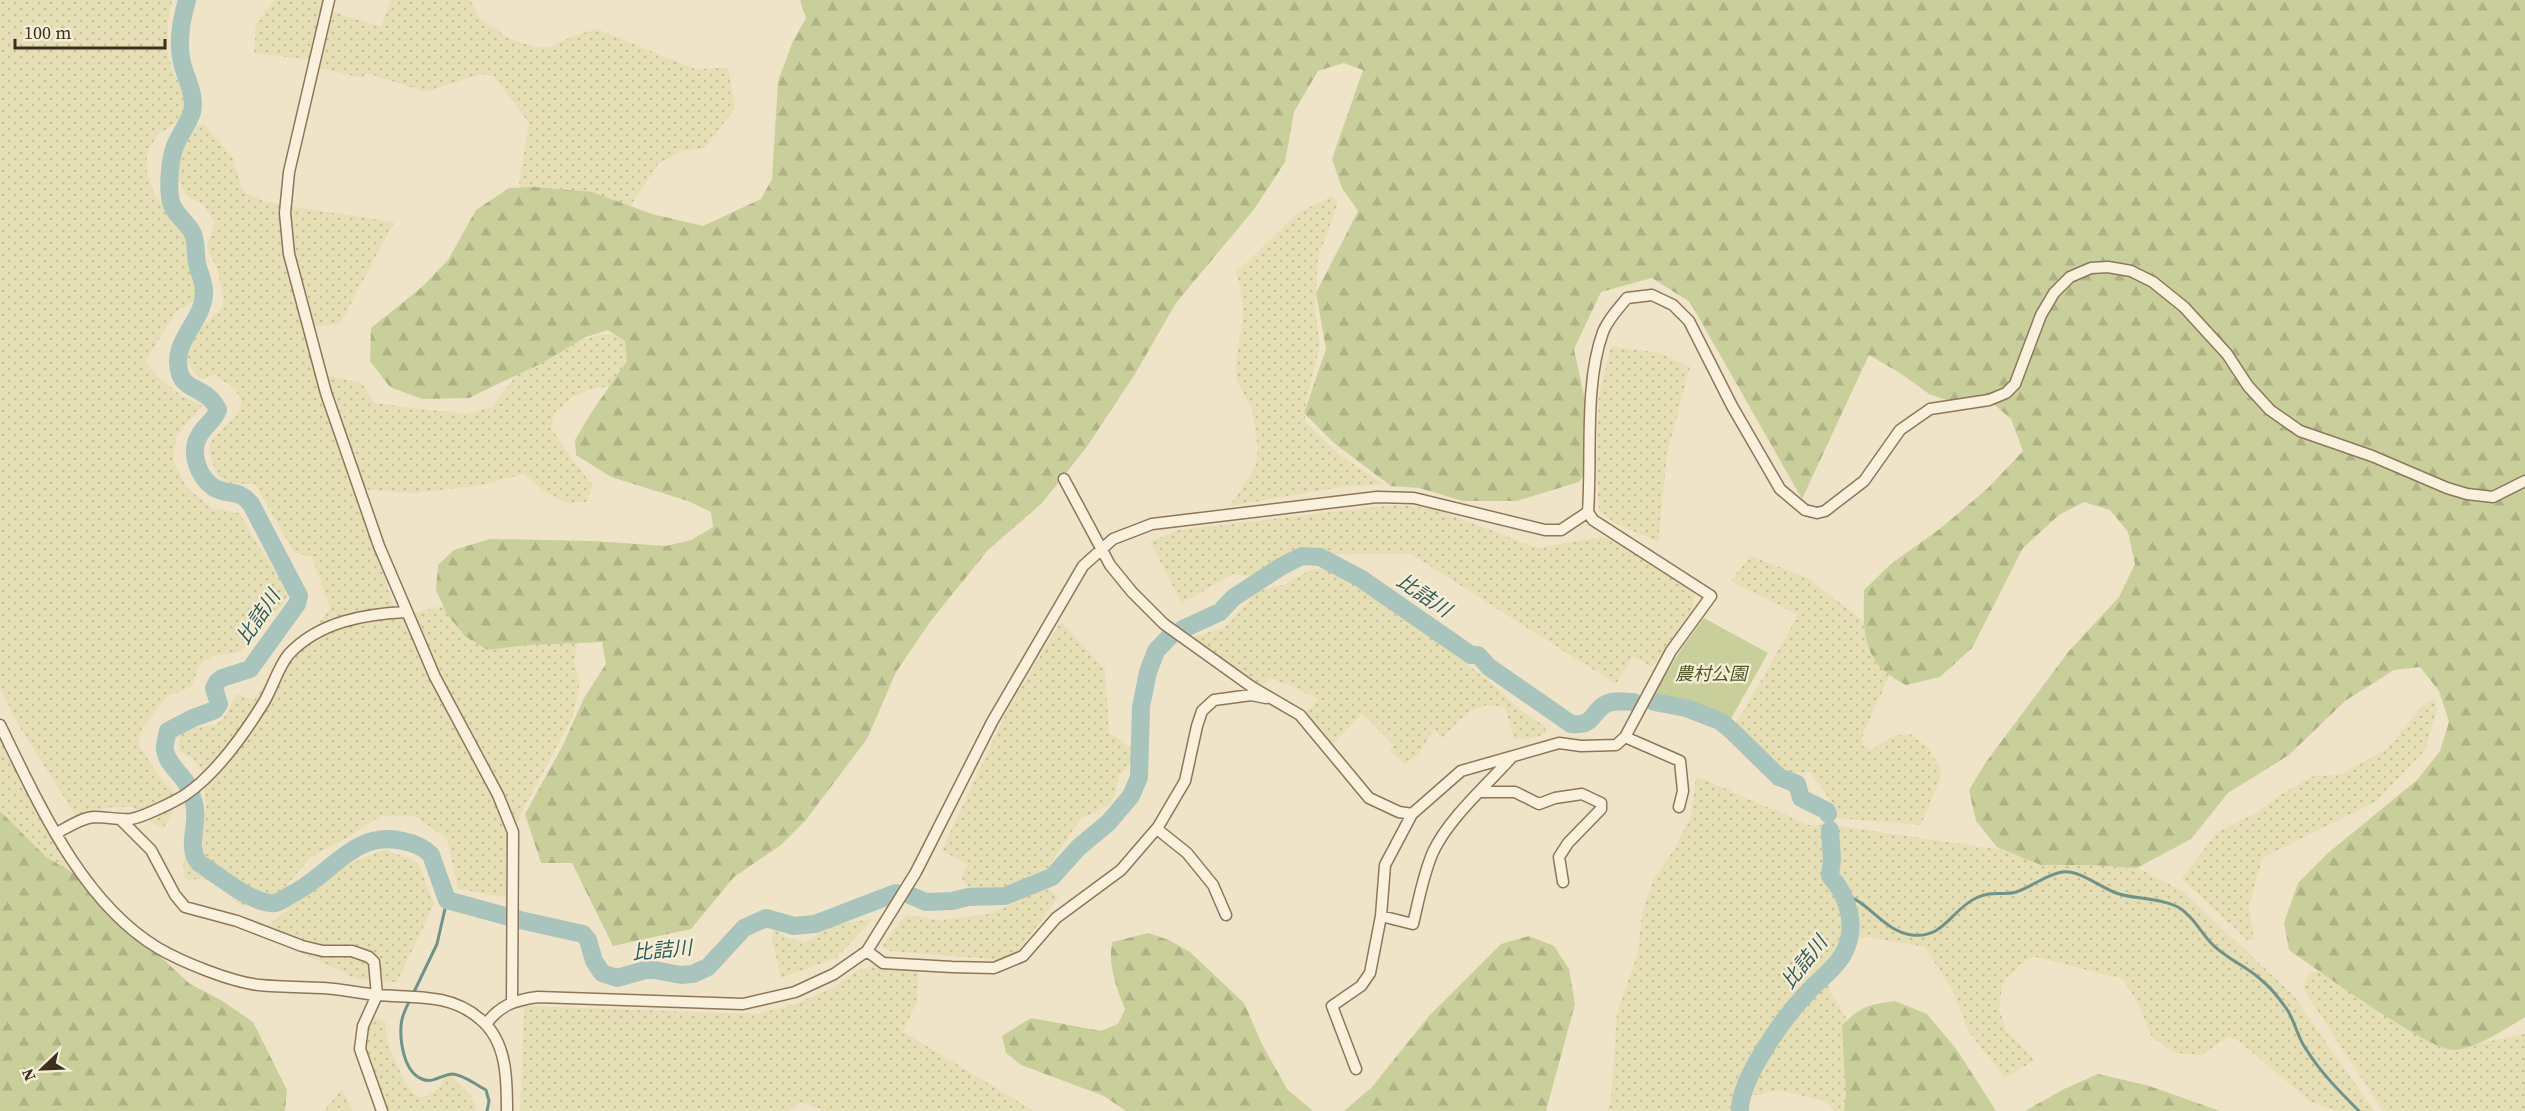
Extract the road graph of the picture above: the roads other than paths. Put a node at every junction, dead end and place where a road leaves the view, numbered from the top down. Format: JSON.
{"nodes":[{"id":1,"x":329,"y":0,"type":"edge"},
{"id":2,"x":1064,"y":479,"type":"dead end"},
{"id":3,"x":2525,"y":481,"type":"edge"},
{"id":4,"x":1588,"y":512,"type":"junction"},
{"id":5,"x":1101,"y":550,"type":"junction"},
{"id":6,"x":406,"y":612,"type":"junction"},
{"id":7,"x":1274,"y":700,"type":"junction"},
{"id":8,"x":0,"y":725,"type":"edge"},
{"id":9,"x":1625,"y":736,"type":"junction"},
{"id":10,"x":1511,"y":758,"type":"junction"},
{"id":11,"x":1480,"y":792,"type":"junction"},
{"id":12,"x":1679,"y":807,"type":"dead end"},
{"id":13,"x":1412,"y":814,"type":"junction"},
{"id":14,"x":120,"y":819,"type":"junction"},
{"id":15,"x":1157,"y":829,"type":"junction"},
{"id":16,"x":57,"y":833,"type":"junction"},
{"id":17,"x":1563,"y":882,"type":"dead end"},
{"id":18,"x":1226,"y":915,"type":"dead end"},
{"id":19,"x":1382,"y":916,"type":"junction"},
{"id":20,"x":867,"y":951,"type":"junction"},
{"id":21,"x":377,"y":995,"type":"junction"},
{"id":22,"x":512,"y":1002,"type":"junction"},
{"id":23,"x":486,"y":1024,"type":"junction"},
{"id":24,"x":1356,"y":1069,"type":"dead end"},
{"id":25,"x":382,"y":1111,"type":"edge"},
{"id":26,"x":507,"y":1111,"type":"edge"}],
"edges":[{"from":1,"to":6,"type":"street"},
{"from":2,"to":5,"type":"street"},
{"from":3,"to":4,"type":"street"},
{"from":4,"to":5,"type":"street"},
{"from":4,"to":9,"type":"street"},
{"from":5,"to":7,"type":"street"},
{"from":5,"to":20,"type":"street"},
{"from":6,"to":14,"type":"street"},
{"from":6,"to":22,"type":"street"},
{"from":7,"to":13,"type":"street"},
{"from":7,"to":15,"type":"street"},
{"from":8,"to":16,"type":"street"},
{"from":9,"to":10,"type":"street"},
{"from":9,"to":12,"type":"street"},
{"from":10,"to":11,"type":"street"},
{"from":10,"to":13,"type":"street"},
{"from":11,"to":17,"type":"street"},
{"from":11,"to":19,"type":"street"},
{"from":13,"to":19,"type":"street"},
{"from":14,"to":16,"type":"street"},
{"from":14,"to":21,"type":"street"},
{"from":15,"to":18,"type":"street"},
{"from":15,"to":20,"type":"street"},
{"from":16,"to":21,"type":"street"},
{"from":19,"to":24,"type":"street"},
{"from":20,"to":22,"type":"street"},
{"from":21,"to":23,"type":"street"},
{"from":21,"to":25,"type":"street"},
{"from":22,"to":23,"type":"street"},
{"from":23,"to":26,"type":"street"}]}
